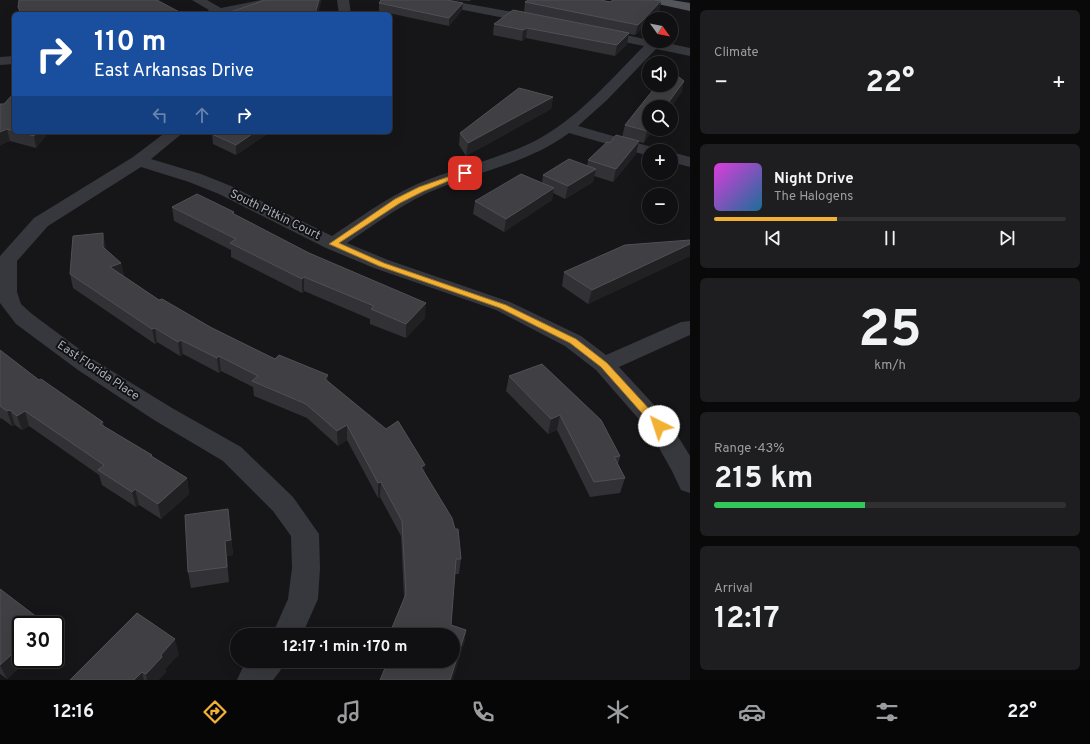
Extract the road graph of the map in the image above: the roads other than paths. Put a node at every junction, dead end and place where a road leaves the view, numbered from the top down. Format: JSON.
{"nodes":[{"id":1,"x":198,"y":0,"type":"edge"},
{"id":2,"x":283,"y":0,"type":"edge"},
{"id":3,"x":343,"y":0,"type":"edge"},
{"id":4,"x":427,"y":0,"type":"edge"},
{"id":5,"x":502,"y":0,"type":"edge"},
{"id":6,"x":653,"y":0,"type":"edge"},
{"id":7,"x":690,"y":7,"type":"edge"},
{"id":8,"x":488,"y":10,"type":"junction"},
{"id":9,"x":213,"y":12,"type":"edge"},
{"id":10,"x":219,"y":12,"type":"edge"},
{"id":11,"x":345,"y":12,"type":"edge"},
{"id":12,"x":548,"y":23,"type":"edge"},
{"id":13,"x":586,"y":30,"type":"edge"},
{"id":14,"x":642,"y":42,"type":"edge"},
{"id":15,"x":650,"y":48,"type":"edge"},
{"id":16,"x":672,"y":48,"type":"edge"},
{"id":17,"x":690,"y":52,"type":"edge"},
{"id":18,"x":12,"y":60,"type":"edge"},
{"id":19,"x":0,"y":61,"type":"edge"},
{"id":20,"x":566,"y":128,"type":"junction"},
{"id":21,"x":173,"y":134,"type":"edge"},
{"id":22,"x":642,"y":149,"type":"edge"},
{"id":23,"x":678,"y":159,"type":"edge"},
{"id":24,"x":138,"y":161,"type":"junction"},
{"id":25,"x":690,"y":162,"type":"edge"},
{"id":26,"x":333,"y":244,"type":"junction"},
{"id":27,"x":689,"y":327,"type":"edge"},
{"id":28,"x":604,"y":365,"type":"junction"},
{"id":29,"x":690,"y":483,"type":"edge"},
{"id":30,"x":290,"y":628,"type":"edge"},
{"id":31,"x":263,"y":668,"type":"edge"},
{"id":32,"x":253,"y":680,"type":"edge"}],
"edges":[{"from":1,"to":9,"type":"street"},
{"from":2,"to":10,"type":"street"},
{"from":3,"to":11,"type":"street"},
{"from":4,"to":8,"type":"street"},
{"from":5,"to":8,"type":"street"},
{"from":6,"to":7,"type":"main road"},
{"from":8,"to":12,"type":"street"},
{"from":13,"to":14,"type":"street"},
{"from":15,"to":20,"type":"street"},
{"from":16,"to":17,"type":"street"},
{"from":18,"to":19,"type":"street"},
{"from":20,"to":22,"type":"street"},
{"from":20,"to":26,"type":"street"},
{"from":21,"to":24,"type":"street","name":"East Florida Place"},
{"from":23,"to":25,"type":"street"},
{"from":24,"to":26,"type":"street","name":"South Pitkin Court"},
{"from":24,"to":30,"type":"street","name":"East Florida Place"},
{"from":26,"to":28,"type":"street","name":"South Pitkin Court"},
{"from":27,"to":28,"type":"street"},
{"from":28,"to":29,"type":"street","name":"South Pitkin Court"},
{"from":31,"to":32,"type":"street"}]}
